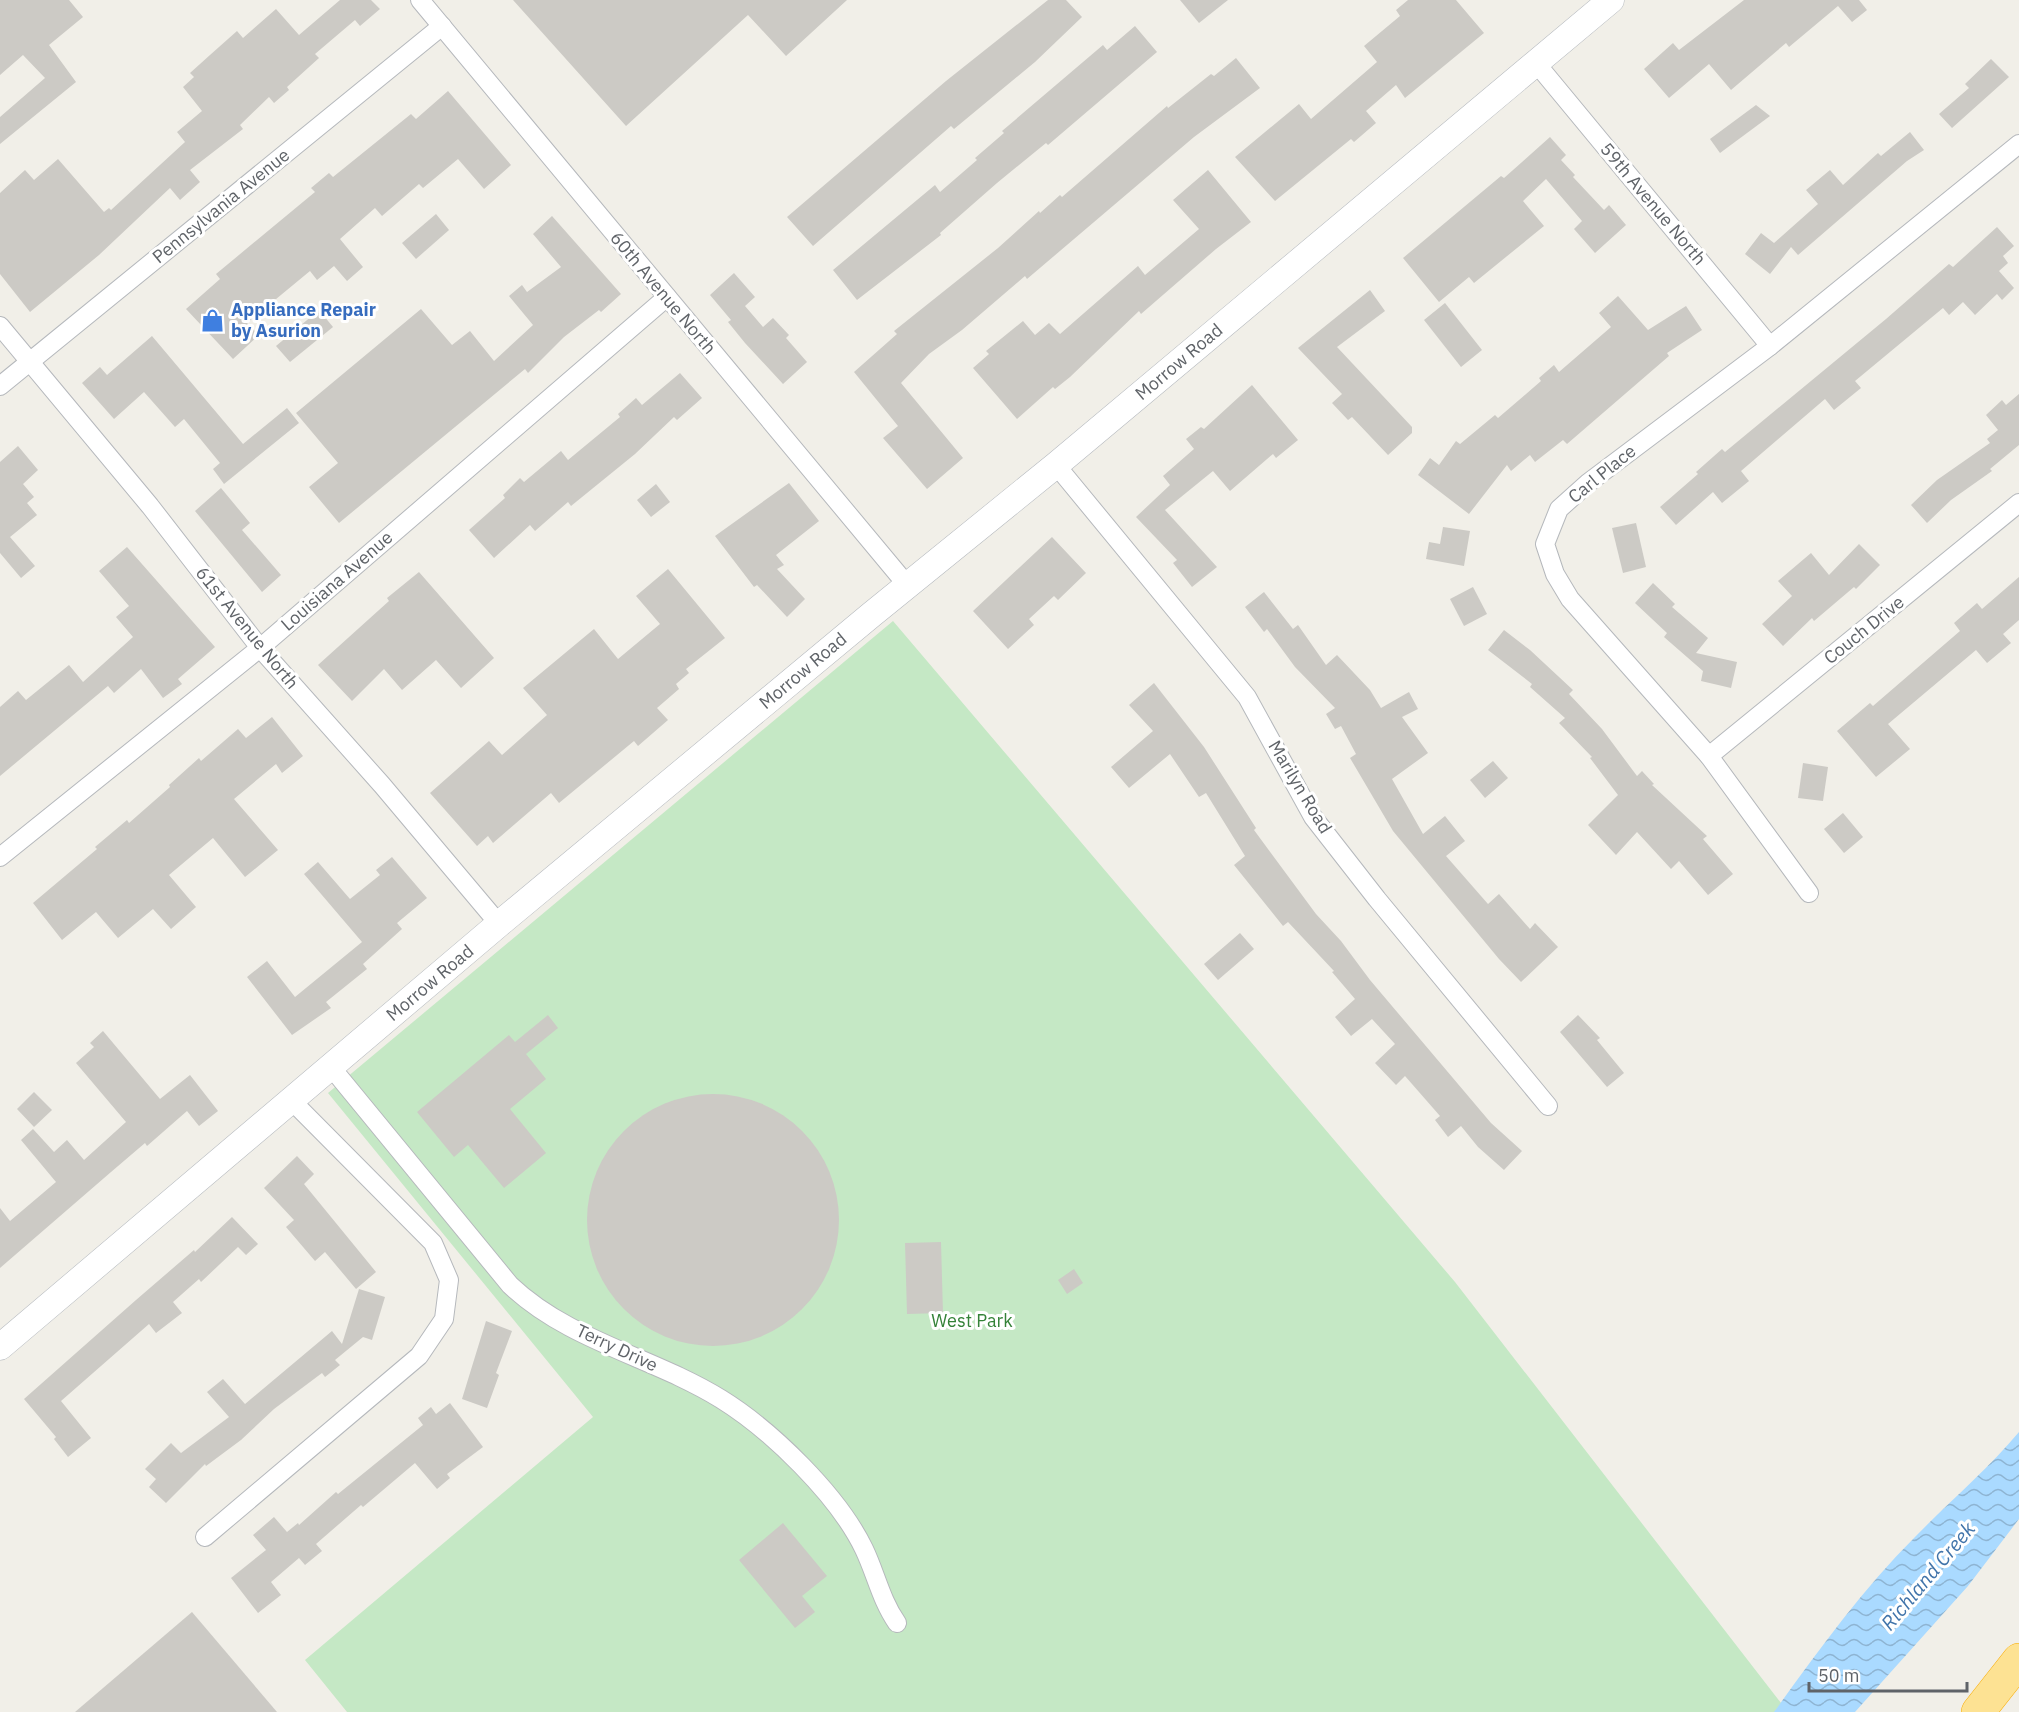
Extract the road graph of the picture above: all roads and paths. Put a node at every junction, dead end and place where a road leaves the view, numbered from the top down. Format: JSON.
{"nodes":[{"id":1,"x":420,"y":0,"type":"edge"},
{"id":2,"x":1611,"y":0,"type":"edge"},
{"id":3,"x":442,"y":26,"type":"junction"},
{"id":4,"x":1536,"y":63,"type":"junction"},
{"id":5,"x":2019,"y":144,"type":"edge"},
{"id":6,"x":667,"y":297,"type":"junction"},
{"id":7,"x":0,"y":326,"type":"edge"},
{"id":8,"x":1770,"y":346,"type":"junction"},
{"id":9,"x":29,"y":361,"type":"junction"},
{"id":10,"x":0,"y":386,"type":"edge"},
{"id":11,"x":1056,"y":465,"type":"junction"},
{"id":12,"x":2019,"y":503,"type":"edge"},
{"id":13,"x":907,"y":585,"type":"junction"},
{"id":14,"x":260,"y":648,"type":"junction"},
{"id":15,"x":1708,"y":756,"type":"junction"},
{"id":16,"x":0,"y":857,"type":"edge"},
{"id":17,"x":1809,"y":893,"type":"dead end"},
{"id":18,"x":499,"y":924,"type":"junction"},
{"id":19,"x":331,"y":1067,"type":"junction"},
{"id":20,"x":290,"y":1099,"type":"junction"},
{"id":21,"x":1548,"y":1106,"type":"dead end"},
{"id":22,"x":0,"y":1347,"type":"edge"},
{"id":23,"x":205,"y":1537,"type":"dead end"},
{"id":24,"x":897,"y":1623,"type":"dead end"},
{"id":25,"x":2019,"y":1660,"type":"edge"},
{"id":26,"x":1978,"y":1712,"type":"edge"}],
"edges":[{"from":1,"to":3,"type":"street","name":"60th Avenue North"},
{"from":2,"to":4,"type":"street","name":"Morrow Road"},
{"from":3,"to":6,"type":"street","name":"60th Avenue North"},
{"from":3,"to":9,"type":"street","name":"Pennsylvania Avenue"},
{"from":4,"to":8,"type":"street","name":"59th Avenue North"},
{"from":4,"to":11,"type":"street","name":"Morrow Road"},
{"from":5,"to":8,"type":"street","name":"Carl Place"},
{"from":6,"to":13,"type":"street","name":"60th Avenue North"},
{"from":6,"to":14,"type":"street","name":"Louisiana Avenue"},
{"from":7,"to":9,"type":"street","name":"61st Avenue North"},
{"from":8,"to":15,"type":"street","name":"Carl Place"},
{"from":9,"to":10,"type":"street","name":"Pennsylvania Avenue"},
{"from":9,"to":14,"type":"street","name":"61st Avenue North"},
{"from":11,"to":13,"type":"street","name":"Morrow Road"},
{"from":11,"to":21,"type":"street","name":"Marilyn Road"},
{"from":12,"to":15,"type":"street","name":"Couch Drive"},
{"from":13,"to":18,"type":"street","name":"Morrow Road"},
{"from":14,"to":16,"type":"street","name":"Louisiana Avenue"},
{"from":14,"to":18,"type":"street","name":"61st Avenue North"},
{"from":15,"to":17,"type":"street","name":"Carl Place"},
{"from":18,"to":19,"type":"street","name":"Morrow Road"},
{"from":19,"to":20,"type":"street","name":"Morrow Road"},
{"from":19,"to":24,"type":"street","name":"Terry Drive"},
{"from":20,"to":22,"type":"street","name":"Morrow Road"},
{"from":20,"to":23,"type":"street"},
{"from":25,"to":26,"type":"highway"}]}
